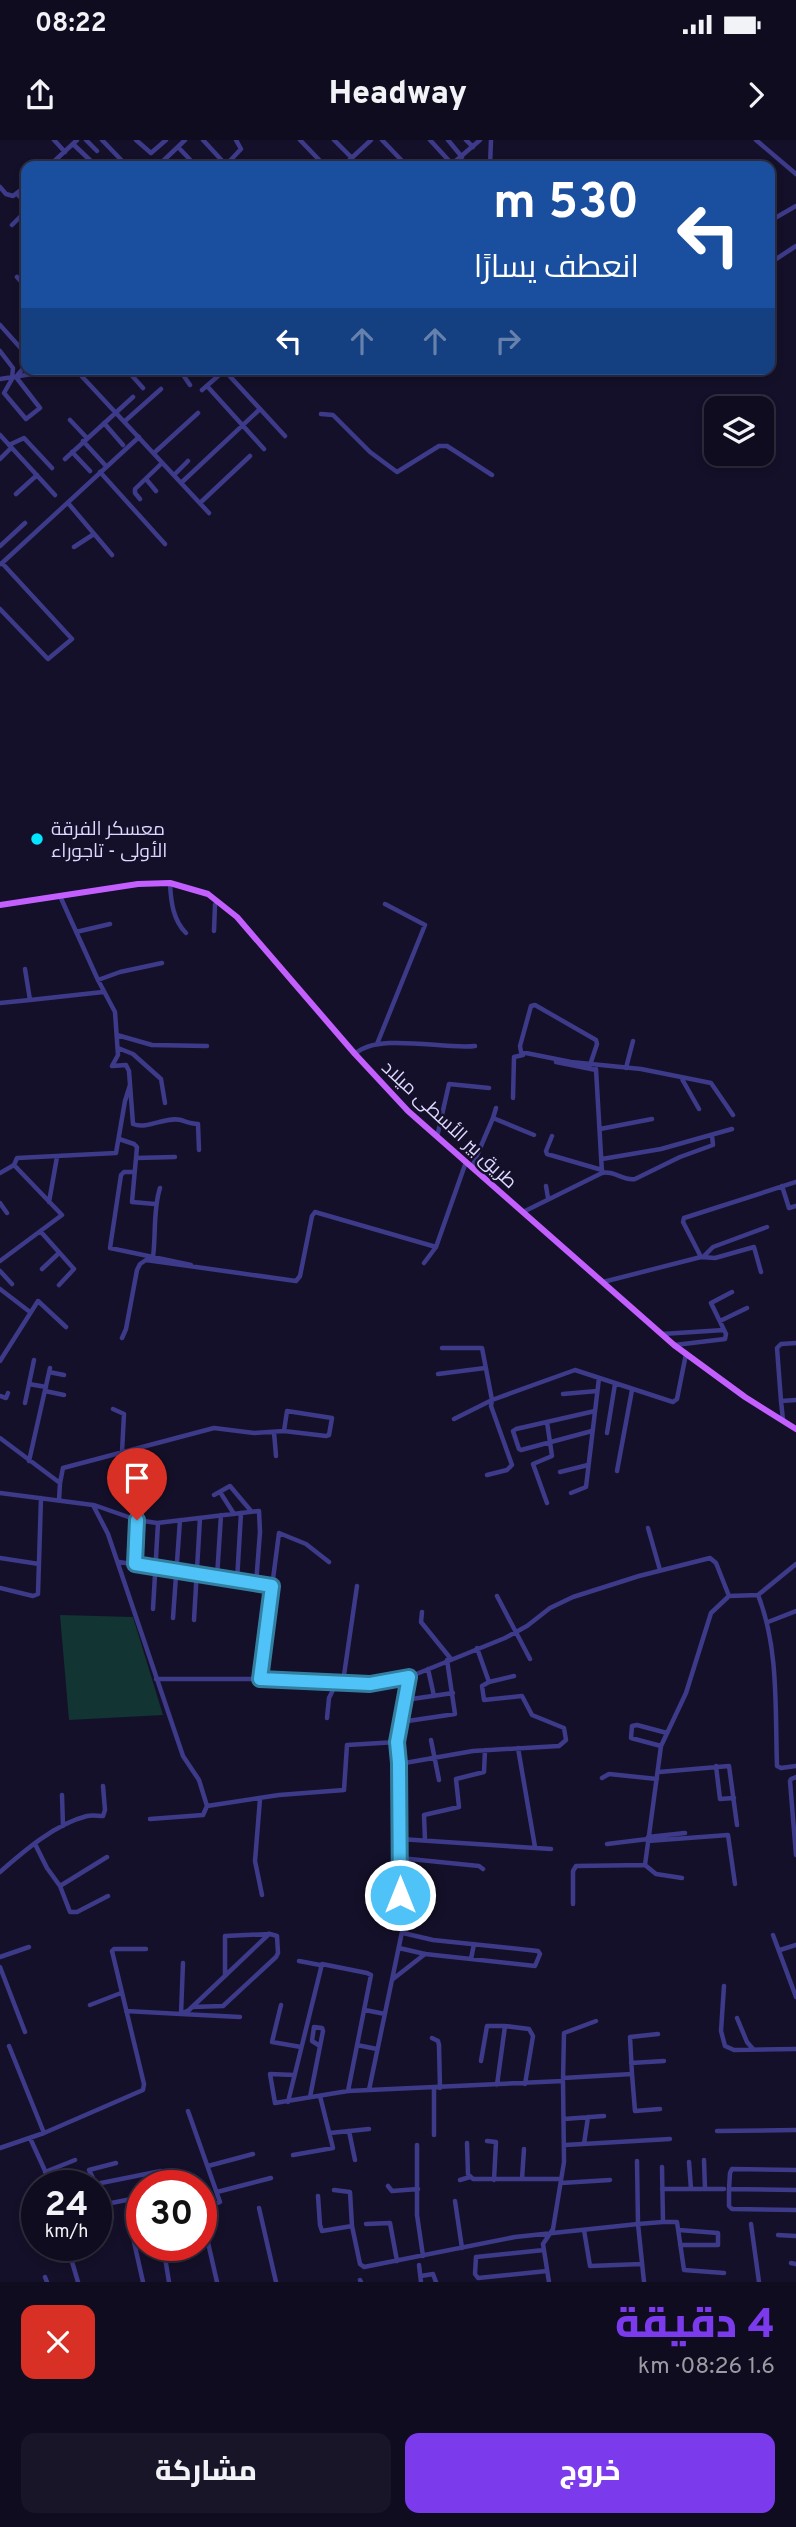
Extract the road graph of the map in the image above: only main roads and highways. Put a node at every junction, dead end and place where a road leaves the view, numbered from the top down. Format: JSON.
{"nodes":[{"id":1,"x":0,"y":905,"type":"edge"},
{"id":2,"x":796,"y":1429,"type":"edge"}],
"edges":[{"from":1,"to":2,"type":"main road","name":"طريق بير الأسطى ميلاد"}]}
